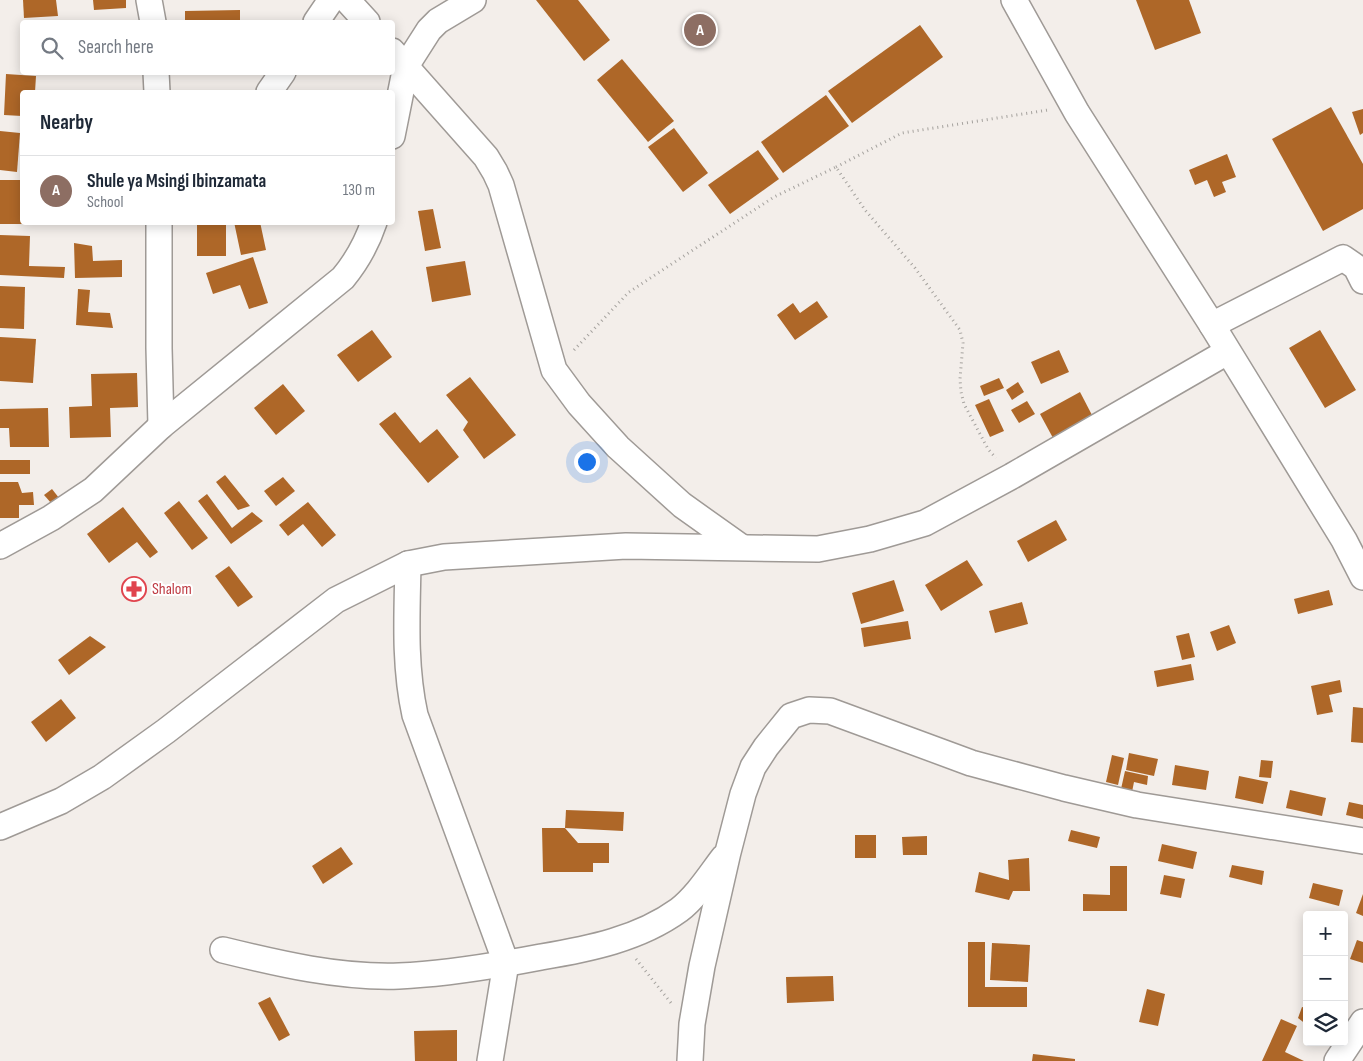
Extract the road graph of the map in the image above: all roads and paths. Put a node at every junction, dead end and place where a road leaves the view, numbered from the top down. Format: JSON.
{"nodes":[{"id":1,"x":149,"y":0,"type":"edge"},
{"id":2,"x":331,"y":0,"type":"edge"},
{"id":3,"x":347,"y":0,"type":"edge"},
{"id":4,"x":473,"y":0,"type":"edge"},
{"id":5,"x":1014,"y":0,"type":"edge"},
{"id":6,"x":153,"y":20,"type":"edge"},
{"id":7,"x":317,"y":20,"type":"edge"},
{"id":8,"x":365,"y":20,"type":"edge"},
{"id":9,"x":399,"y":58,"type":"edge"},
{"id":10,"x":156,"y":75,"type":"edge"},
{"id":11,"x":281,"y":75,"type":"edge"},
{"id":12,"x":158,"y":90,"type":"edge"},
{"id":13,"x":271,"y":90,"type":"edge"},
{"id":14,"x":395,"y":103,"type":"edge"},
{"id":15,"x":1077,"y":113,"type":"junction"},
{"id":16,"x":836,"y":167,"type":"junction"},
{"id":17,"x":160,"y":225,"type":"edge"},
{"id":18,"x":373,"y":225,"type":"edge"},
{"id":19,"x":1363,"y":281,"type":"edge"},
{"id":20,"x":1212,"y":325,"type":"junction"},
{"id":21,"x":1227,"y":352,"type":"junction"},
{"id":22,"x":554,"y":370,"type":"junction"},
{"id":23,"x":162,"y":426,"type":"junction"},
{"id":24,"x":1012,"y":476,"type":"junction"},
{"id":25,"x":0,"y":546,"type":"edge"},
{"id":26,"x":741,"y":547,"type":"junction"},
{"id":27,"x":408,"y":564,"type":"junction"},
{"id":28,"x":1363,"y":578,"type":"edge"},
{"id":29,"x":0,"y":827,"type":"edge"},
{"id":30,"x":1363,"y":841,"type":"edge"},
{"id":31,"x":728,"y":852,"type":"junction"},
{"id":32,"x":625,"y":938,"type":"junction"},
{"id":33,"x":223,"y":950,"type":"dead end"},
{"id":34,"x":506,"y":964,"type":"junction"},
{"id":35,"x":1363,"y":1022,"type":"edge"},
{"id":36,"x":692,"y":1024,"type":"junction"},
{"id":37,"x":490,"y":1061,"type":"edge"},
{"id":38,"x":690,"y":1061,"type":"edge"},
{"id":39,"x":1337,"y":1061,"type":"edge"}],
"edges":[{"from":1,"to":6,"type":"street"},
{"from":2,"to":7,"type":"street"},
{"from":3,"to":8,"type":"street"},
{"from":4,"to":9,"type":"street"},
{"from":5,"to":15,"type":"street"},
{"from":9,"to":14,"type":"street"},
{"from":9,"to":22,"type":"street"},
{"from":10,"to":12,"type":"street"},
{"from":11,"to":13,"type":"street"},
{"from":15,"to":16,"type":"path"},
{"from":15,"to":20,"type":"street"},
{"from":16,"to":22,"type":"path"},
{"from":16,"to":24,"type":"path"},
{"from":17,"to":23,"type":"street"},
{"from":18,"to":23,"type":"street"},
{"from":19,"to":20,"type":"street"},
{"from":20,"to":21,"type":"street"},
{"from":21,"to":24,"type":"street"},
{"from":21,"to":28,"type":"street"},
{"from":22,"to":26,"type":"street"},
{"from":23,"to":25,"type":"street"},
{"from":24,"to":26,"type":"street"},
{"from":26,"to":27,"type":"street"},
{"from":27,"to":29,"type":"street"},
{"from":27,"to":34,"type":"street"},
{"from":30,"to":31,"type":"street"},
{"from":31,"to":32,"type":"street"},
{"from":31,"to":36,"type":"street"},
{"from":32,"to":34,"type":"street"},
{"from":32,"to":36,"type":"path"},
{"from":33,"to":34,"type":"street"},
{"from":34,"to":37,"type":"street"},
{"from":35,"to":39,"type":"street"},
{"from":36,"to":38,"type":"street"}]}
